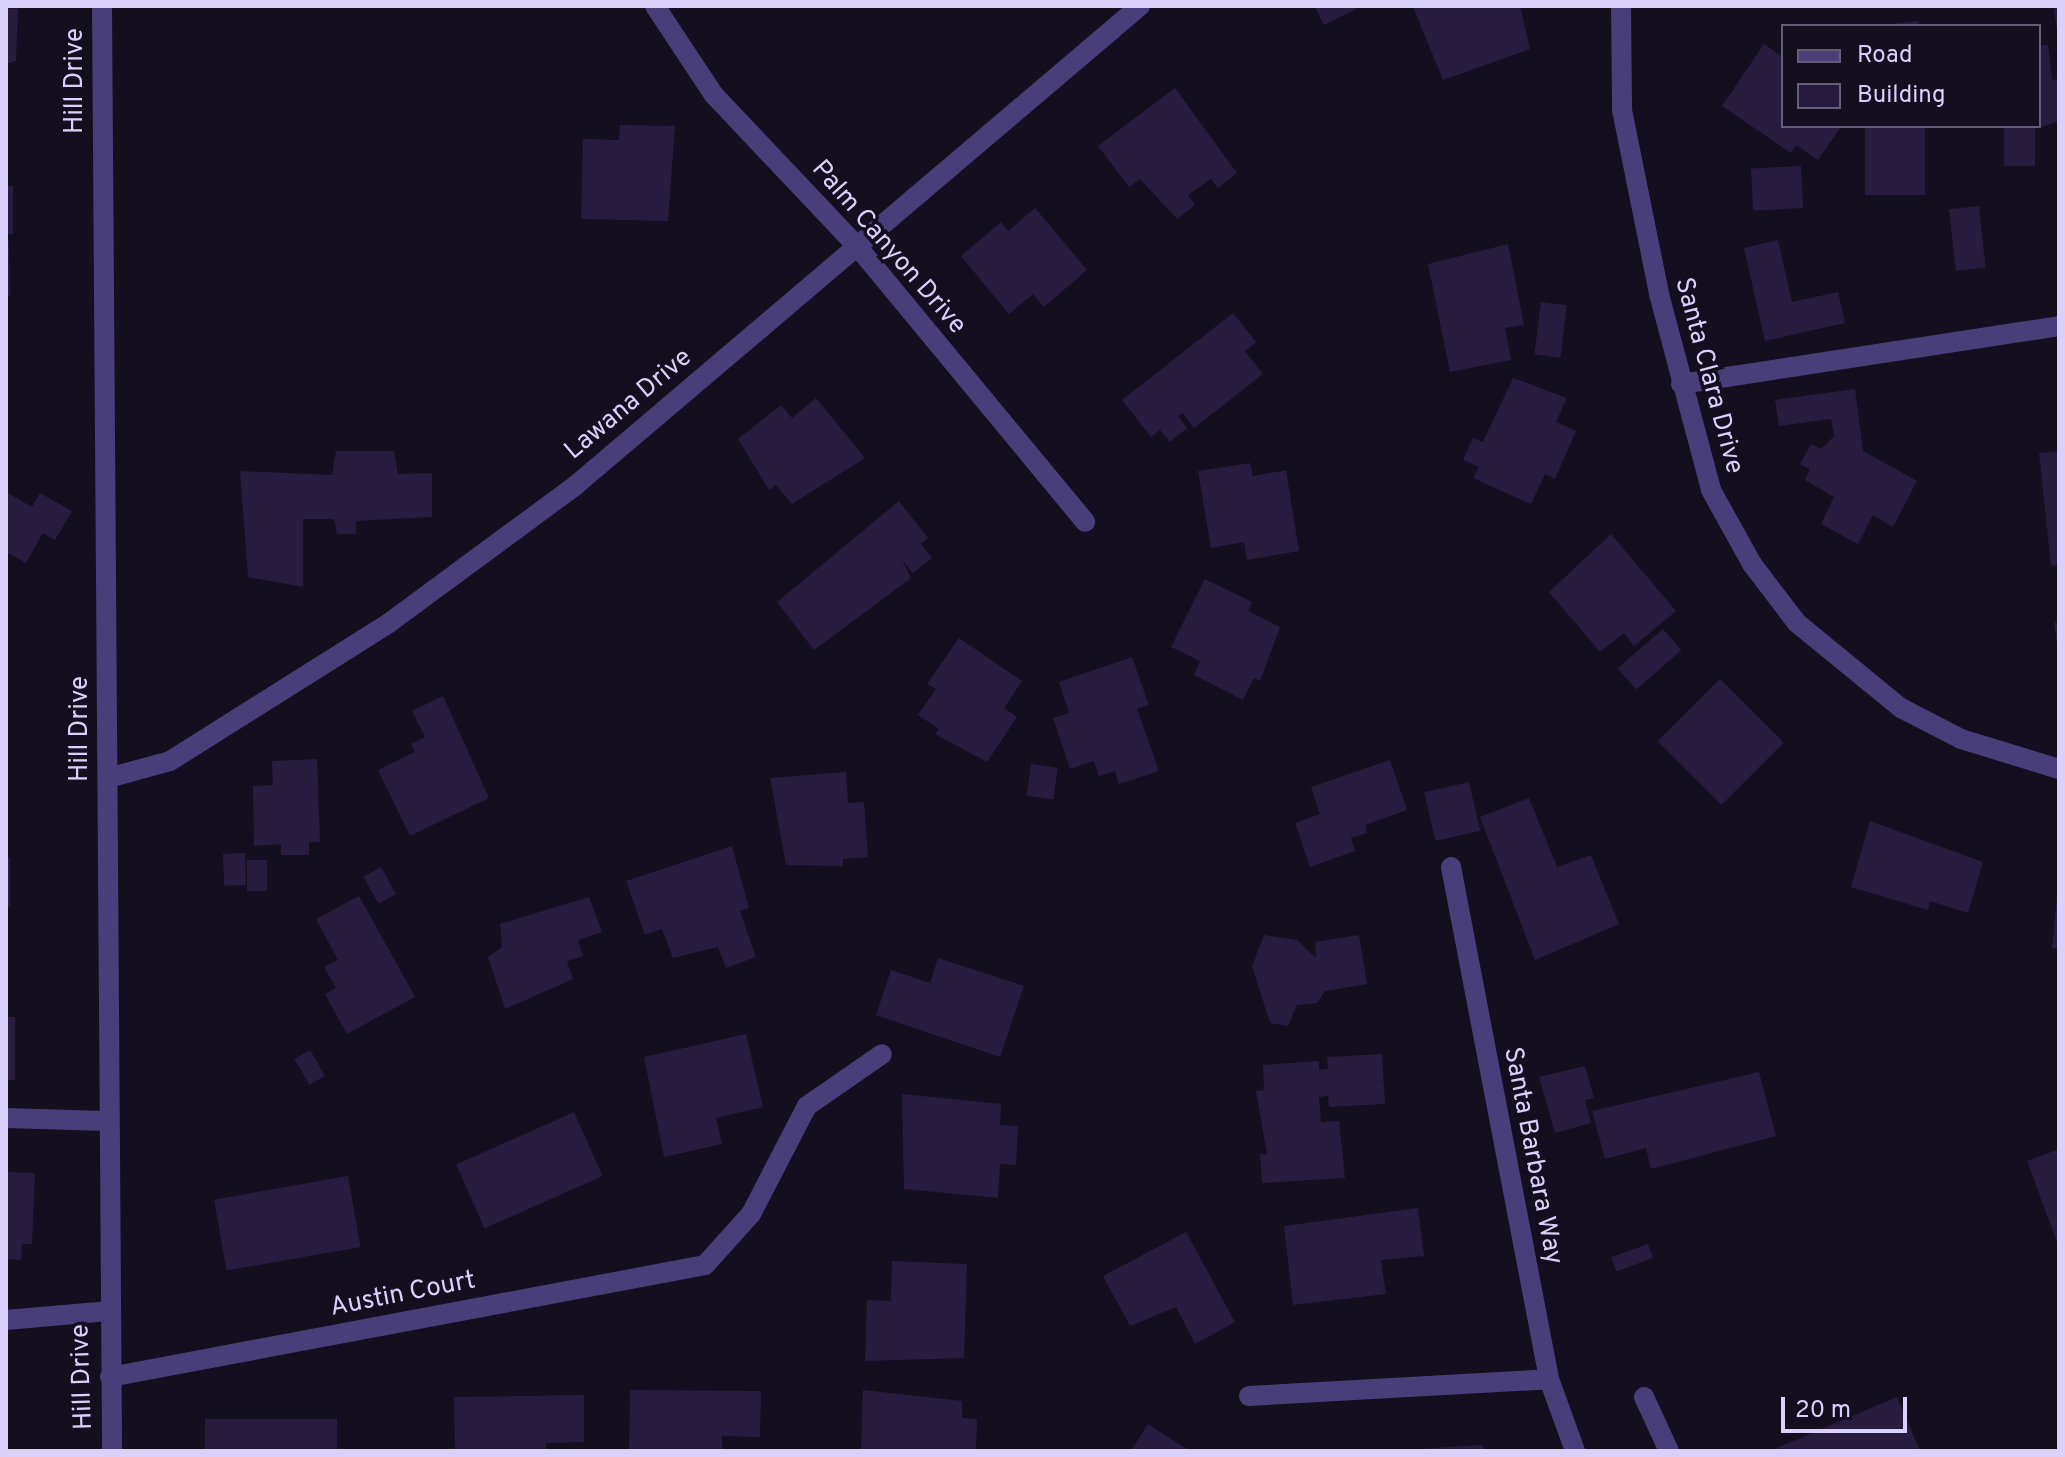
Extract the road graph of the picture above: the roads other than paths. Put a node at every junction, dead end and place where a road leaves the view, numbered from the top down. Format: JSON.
{"nodes":[{"id":1,"x":102,"y":6,"type":"edge"},
{"id":2,"x":655,"y":6,"type":"edge"},
{"id":3,"x":1140,"y":6,"type":"edge"},
{"id":4,"x":1621,"y":6,"type":"edge"},
{"id":5,"x":857,"y":246,"type":"junction"},
{"id":6,"x":2059,"y":326,"type":"edge"},
{"id":7,"x":1681,"y":384,"type":"junction"},
{"id":8,"x":1085,"y":522,"type":"dead end"},
{"id":9,"x":2059,"y":769,"type":"edge"},
{"id":10,"x":108,"y":778,"type":"junction"},
{"id":11,"x":1451,"y":867,"type":"dead end"},
{"id":12,"x":882,"y":1054,"type":"dead end"},
{"id":13,"x":6,"y":1118,"type":"edge"},
{"id":14,"x":105,"y":1121,"type":"junction"},
{"id":15,"x":108,"y":1311,"type":"junction"},
{"id":16,"x":9,"y":1317,"type":"edge"},
{"id":17,"x":110,"y":1377,"type":"junction"},
{"id":18,"x":1549,"y":1379,"type":"junction"},
{"id":19,"x":1249,"y":1396,"type":"dead end"},
{"id":20,"x":1644,"y":1397,"type":"dead end"},
{"id":21,"x":112,"y":1451,"type":"edge"},
{"id":22,"x":1575,"y":1451,"type":"edge"},
{"id":23,"x":1669,"y":1451,"type":"edge"}],
"edges":[{"from":1,"to":10,"type":"street","name":"Hill Drive"},
{"from":2,"to":5,"type":"street","name":"Palm Canyon Drive"},
{"from":3,"to":5,"type":"street","name":"Lawana Drive"},
{"from":4,"to":7,"type":"street","name":"Santa Clara Drive"},
{"from":5,"to":8,"type":"street","name":"Palm Canyon Drive"},
{"from":5,"to":10,"type":"street","name":"Lawana Drive"},
{"from":6,"to":7,"type":"street"},
{"from":7,"to":9,"type":"street","name":"Santa Clara Drive"},
{"from":10,"to":14,"type":"street","name":"Hill Drive"},
{"from":11,"to":18,"type":"street","name":"Santa Barbara Way"},
{"from":12,"to":17,"type":"street","name":"Austin Court"},
{"from":13,"to":14,"type":"street"},
{"from":14,"to":15,"type":"street","name":"Hill Drive"},
{"from":15,"to":16,"type":"street"},
{"from":15,"to":17,"type":"street","name":"Hill Drive"},
{"from":17,"to":21,"type":"street","name":"Hill Drive"},
{"from":18,"to":19,"type":"street"},
{"from":18,"to":22,"type":"street","name":"Santa Barbara Way"},
{"from":20,"to":23,"type":"street"}]}
